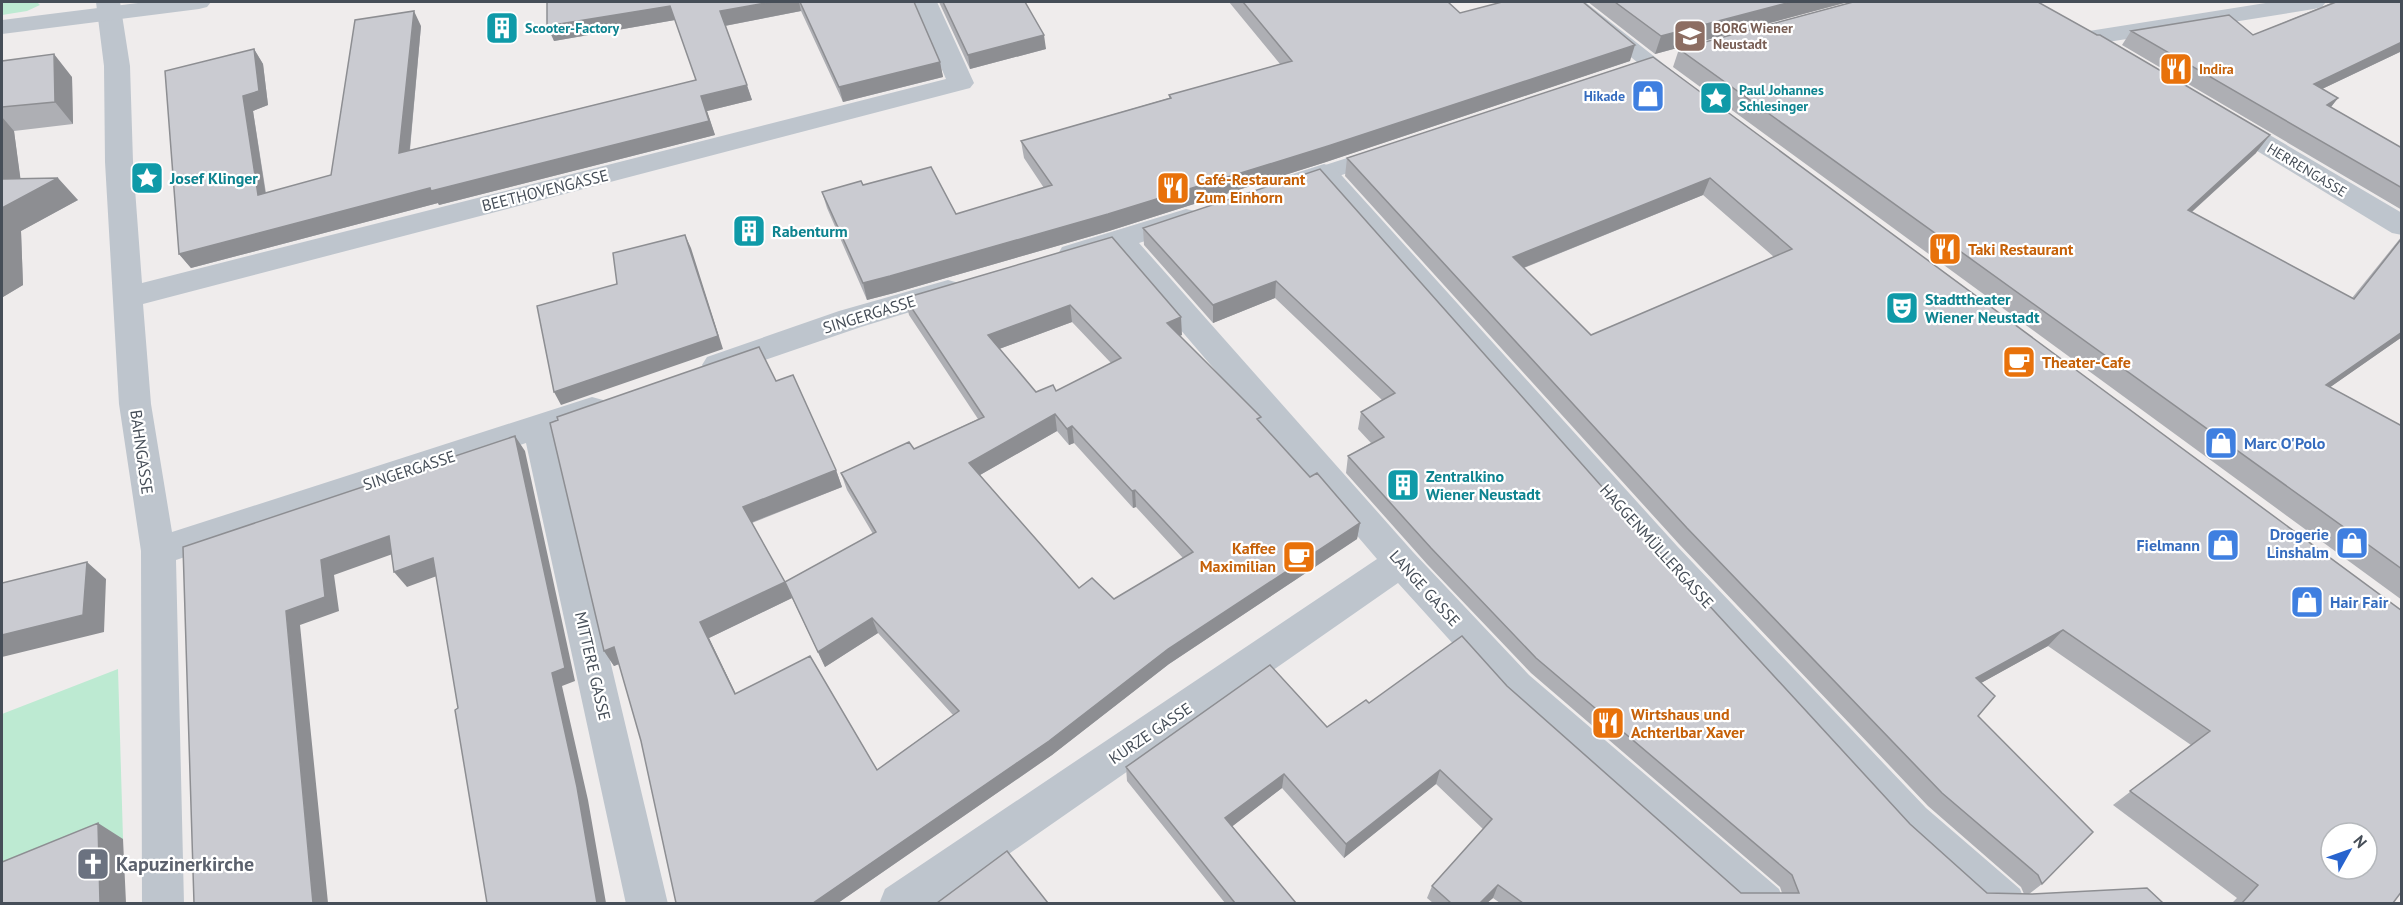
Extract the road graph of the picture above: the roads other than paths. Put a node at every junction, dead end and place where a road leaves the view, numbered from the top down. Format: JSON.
{"nodes":[{"id":1,"x":199,"y":2,"type":"edge"},
{"id":2,"x":925,"y":2,"type":"edge"},
{"id":3,"x":1573,"y":2,"type":"edge"},
{"id":4,"x":2306,"y":2,"type":"edge"},
{"id":5,"x":109,"y":7,"type":"edge"},
{"id":6,"x":2,"y":27,"type":"edge"},
{"id":7,"x":2120,"y":57,"type":"edge"},
{"id":8,"x":1700,"y":100,"type":"edge"},
{"id":9,"x":2200,"y":105,"type":"edge"},
{"id":10,"x":1403,"y":147,"type":"edge"},
{"id":11,"x":1324,"y":173,"type":"junction"},
{"id":12,"x":1256,"y":195,"type":"edge"},
{"id":13,"x":1210,"y":210,"type":"edge"},
{"id":14,"x":2402,"y":226,"type":"edge"},
{"id":15,"x":1120,"y":240,"type":"junction"},
{"id":16,"x":1042,"y":263,"type":"edge"},
{"id":17,"x":975,"y":283,"type":"edge"},
{"id":18,"x":128,"y":297,"type":"junction"},
{"id":19,"x":694,"y":373,"type":"edge"},
{"id":20,"x":616,"y":401,"type":"edge"},
{"id":21,"x":539,"y":428,"type":"junction"},
{"id":22,"x":158,"y":551,"type":"junction"},
{"id":23,"x":1401,"y":562,"type":"junction"},
{"id":24,"x":163,"y":903,"type":"edge"},
{"id":25,"x":646,"y":903,"type":"edge"},
{"id":26,"x":900,"y":903,"type":"edge"},
{"id":27,"x":1764,"y":903,"type":"edge"},
{"id":28,"x":2005,"y":903,"type":"edge"}],
"edges":[{"from":1,"to":5,"type":"street"},
{"from":2,"to":18,"type":"street","name":"BEETHOVENGASSE"},
{"from":3,"to":8,"type":"street"},
{"from":4,"to":7,"type":"street"},
{"from":5,"to":6,"type":"street"},
{"from":5,"to":18,"type":"street","name":"BAHNGASSE"},
{"from":9,"to":14,"type":"street","name":"HERRENGASSE"},
{"from":10,"to":11,"type":"street"},
{"from":11,"to":12,"type":"street"},
{"from":11,"to":28,"type":"street","name":"HAGGENMÜLLERGASSE"},
{"from":13,"to":15,"type":"street"},
{"from":15,"to":16,"type":"street"},
{"from":15,"to":23,"type":"street","name":"LANGE GASSE"},
{"from":17,"to":19,"type":"street","name":"SINGERGASSE"},
{"from":18,"to":22,"type":"street","name":"BAHNGASSE"},
{"from":20,"to":21,"type":"street","name":"SINGERGASSE"},
{"from":21,"to":22,"type":"street","name":"SINGERGASSE"},
{"from":21,"to":25,"type":"street","name":"MITTERE GASSE"},
{"from":22,"to":24,"type":"street","name":"BAHNGASSE"},
{"from":23,"to":26,"type":"street","name":"KURZE GASSE"},
{"from":23,"to":27,"type":"street","name":"LANGE GASSE"}]}
